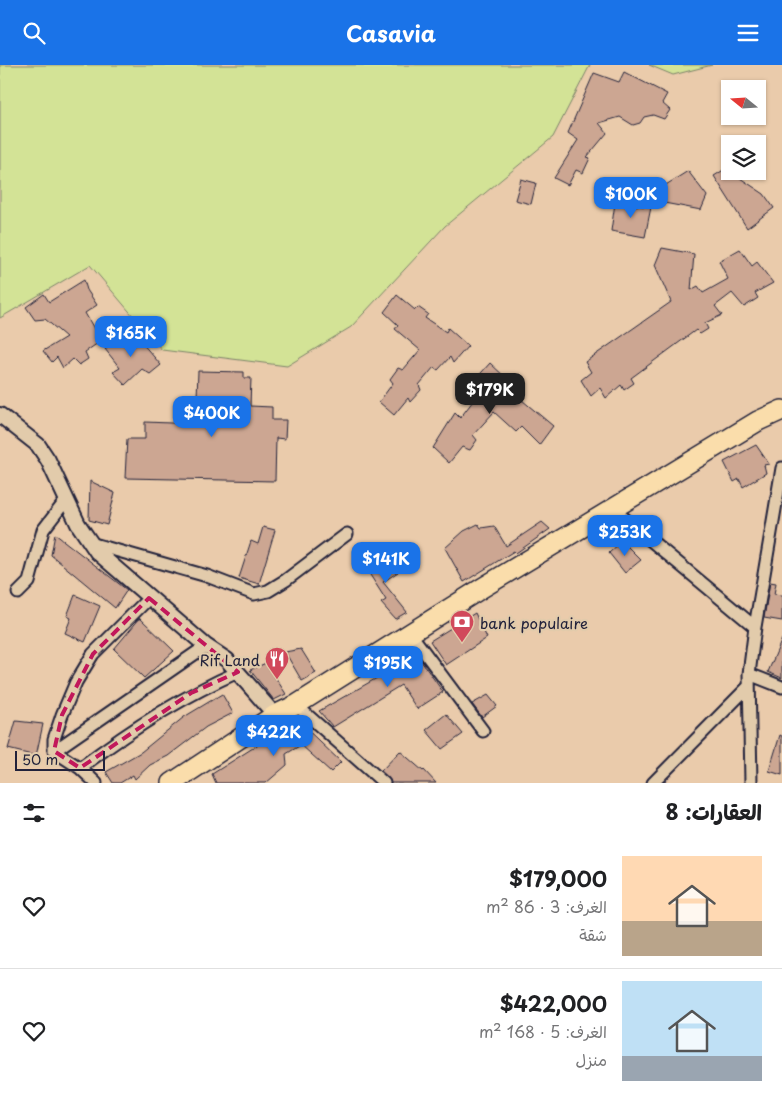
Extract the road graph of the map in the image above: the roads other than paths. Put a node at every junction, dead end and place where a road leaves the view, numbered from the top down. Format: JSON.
{"nodes":[{"id":1,"x":782,"y":397,"type":"edge"},
{"id":2,"x":782,"y":410,"type":"edge"},
{"id":3,"x":0,"y":415,"type":"edge"},
{"id":4,"x":758,"y":421,"type":"junction"},
{"id":5,"x":782,"y":468,"type":"edge"},
{"id":6,"x":68,"y":499,"type":"junction"},
{"id":7,"x":613,"y":509,"type":"junction"},
{"id":8,"x":347,"y":534,"type":"dead end"},
{"id":9,"x":90,"y":543,"type":"junction"},
{"id":10,"x":18,"y":593,"type":"dead end"},
{"id":11,"x":149,"y":598,"type":"junction"},
{"id":12,"x":755,"y":627,"type":"junction"},
{"id":13,"x":410,"y":633,"type":"junction"},
{"id":14,"x":206,"y":647,"type":"junction"},
{"id":15,"x":238,"y":672,"type":"junction"},
{"id":16,"x":749,"y":674,"type":"junction"},
{"id":17,"x":748,"y":687,"type":"junction"},
{"id":18,"x":782,"y":687,"type":"edge"},
{"id":19,"x":296,"y":705,"type":"junction"},
{"id":20,"x":275,"y":715,"type":"junction"},
{"id":21,"x":483,"y":731,"type":"dead end"},
{"id":22,"x":54,"y":751,"type":"junction"},
{"id":23,"x":80,"y":768,"type":"junction"},
{"id":24,"x":96,"y":783,"type":"edge"},
{"id":25,"x":172,"y":783,"type":"edge"},
{"id":26,"x":384,"y":783,"type":"edge"},
{"id":27,"x":653,"y":783,"type":"edge"},
{"id":28,"x":751,"y":783,"type":"edge"}],
"edges":[{"from":1,"to":4,"type":"highway"},
{"from":2,"to":4,"type":"highway"},
{"from":3,"to":6,"type":"street"},
{"from":4,"to":7,"type":"highway"},
{"from":5,"to":12,"type":"street"},
{"from":6,"to":9,"type":"street"},
{"from":6,"to":10,"type":"street"},
{"from":7,"to":12,"type":"street"},
{"from":7,"to":13,"type":"highway"},
{"from":8,"to":9,"type":"street"},
{"from":9,"to":11,"type":"street"},
{"from":11,"to":14,"type":"street"},
{"from":11,"to":22,"type":"street"},
{"from":12,"to":16,"type":"street"},
{"from":13,"to":19,"type":"highway"},
{"from":13,"to":21,"type":"street"},
{"from":14,"to":15,"type":"street"},
{"from":14,"to":22,"type":"street"},
{"from":15,"to":20,"type":"street"},
{"from":15,"to":23,"type":"street"},
{"from":16,"to":17,"type":"street"},
{"from":16,"to":18,"type":"street"},
{"from":17,"to":27,"type":"street"},
{"from":17,"to":28,"type":"street"},
{"from":19,"to":20,"type":"highway"},
{"from":19,"to":26,"type":"street"},
{"from":20,"to":25,"type":"highway"},
{"from":22,"to":23,"type":"street"},
{"from":23,"to":24,"type":"street"}]}
